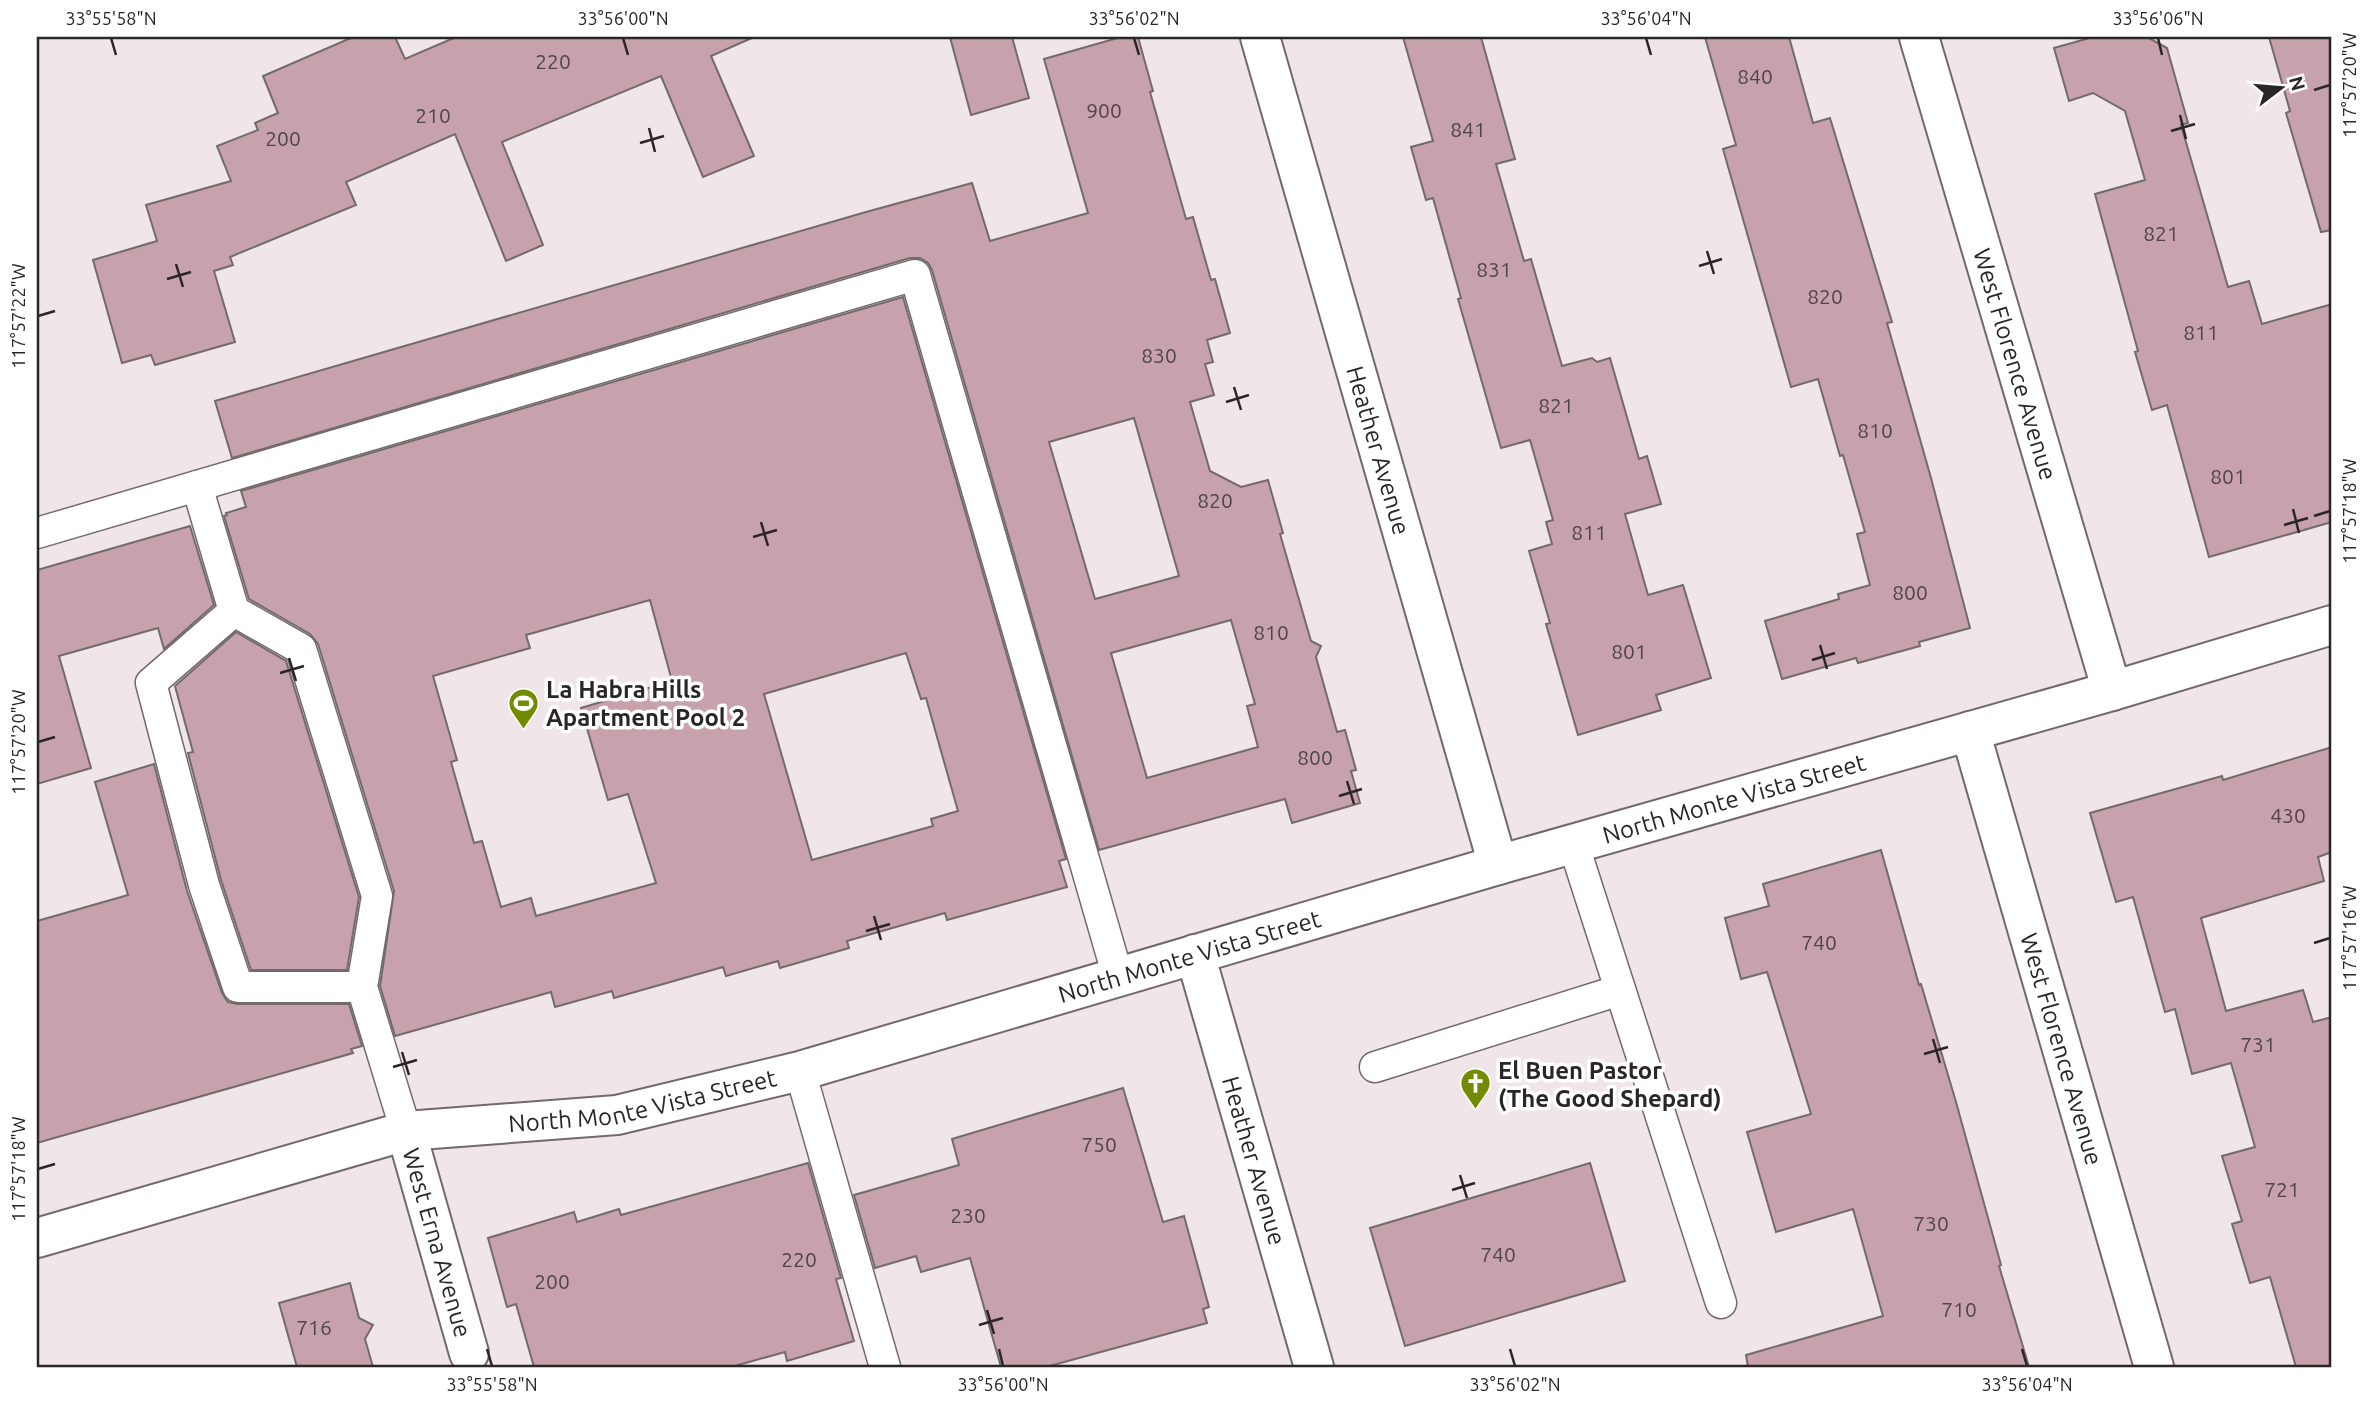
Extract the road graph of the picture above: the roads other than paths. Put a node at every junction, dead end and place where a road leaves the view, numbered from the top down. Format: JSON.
{"nodes":[{"id":1,"x":1260,"y":37,"type":"edge"},
{"id":2,"x":1919,"y":37,"type":"edge"},
{"id":3,"x":197,"y":486,"type":"junction"},
{"id":4,"x":37,"y":533,"type":"edge"},
{"id":5,"x":234,"y":611,"type":"junction"},
{"id":6,"x":2332,"y":625,"type":"edge"},
{"id":7,"x":2112,"y":691,"type":"junction"},
{"id":8,"x":1970,"y":731,"type":"junction"},
{"id":9,"x":1573,"y":843,"type":"junction"},
{"id":10,"x":1497,"y":864,"type":"junction"},
{"id":11,"x":1195,"y":954,"type":"junction"},
{"id":12,"x":1118,"y":977,"type":"junction"},
{"id":13,"x":362,"y":987,"type":"junction"},
{"id":14,"x":1620,"y":990,"type":"junction"},
{"id":15,"x":1375,"y":1067,"type":"dead end"},
{"id":16,"x":800,"y":1072,"type":"junction"},
{"id":17,"x":406,"y":1131,"type":"junction"},
{"id":18,"x":37,"y":1238,"type":"edge"},
{"id":19,"x":1721,"y":1303,"type":"dead end"},
{"id":20,"x":469,"y":1353,"type":"dead end"},
{"id":21,"x":885,"y":1367,"type":"edge"},
{"id":22,"x":1314,"y":1367,"type":"edge"},
{"id":23,"x":2154,"y":1367,"type":"edge"}],
"edges":[{"from":1,"to":10,"type":"street","name":"Heather Avenue"},
{"from":2,"to":7,"type":"street","name":"West Florence Avenue"},
{"from":3,"to":4,"type":"lane"},
{"from":3,"to":5,"type":"lane"},
{"from":3,"to":12,"type":"lane"},
{"from":5,"to":13,"type":"lane"},
{"from":5,"to":13,"type":"lane"},
{"from":6,"to":7,"type":"street","name":"North Monte Vista Street"},
{"from":7,"to":8,"type":"street","name":"North Monte Vista Street"},
{"from":8,"to":9,"type":"street","name":"North Monte Vista Street"},
{"from":8,"to":23,"type":"street","name":"West Florence Avenue"},
{"from":9,"to":10,"type":"street","name":"North Monte Vista Street"},
{"from":9,"to":14,"type":"lane"},
{"from":10,"to":11,"type":"street","name":"North Monte Vista Street"},
{"from":11,"to":12,"type":"street","name":"North Monte Vista Street"},
{"from":11,"to":22,"type":"street","name":"Heather Avenue"},
{"from":12,"to":16,"type":"street","name":"North Monte Vista Street"},
{"from":13,"to":17,"type":"lane"},
{"from":14,"to":15,"type":"lane"},
{"from":14,"to":19,"type":"lane"},
{"from":16,"to":17,"type":"street","name":"North Monte Vista Street"},
{"from":16,"to":21,"type":"lane"},
{"from":17,"to":18,"type":"street","name":"North Monte Vista Street"},
{"from":17,"to":20,"type":"street","name":"West Erna Avenue"}]}
